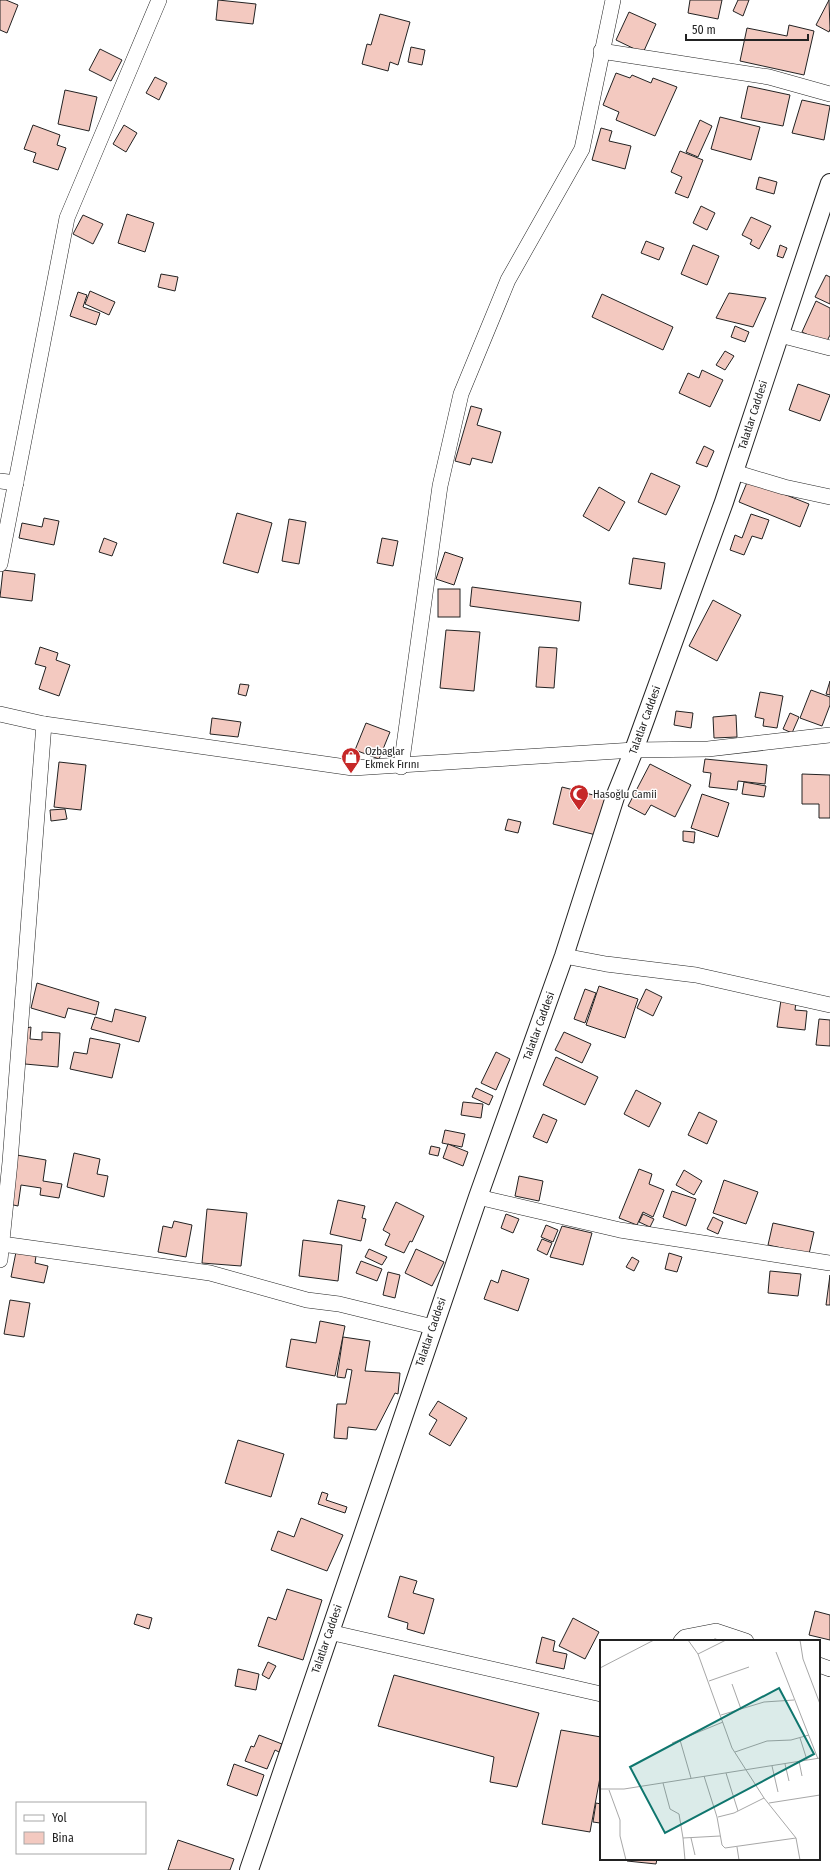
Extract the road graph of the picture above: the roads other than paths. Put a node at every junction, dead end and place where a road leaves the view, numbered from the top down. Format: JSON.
{"nodes":[{"id":1,"x":159,"y":0,"type":"edge"},
{"id":2,"x":613,"y":0,"type":"edge"},
{"id":3,"x":601,"y":51,"type":"junction"},
{"id":4,"x":830,"y":94,"type":"edge"},
{"id":5,"x":830,"y":184,"type":"edge"},
{"id":6,"x":780,"y":334,"type":"junction"},
{"id":7,"x":830,"y":348,"type":"edge"},
{"id":8,"x":734,"y":472,"type":"junction"},
{"id":9,"x":0,"y":480,"type":"edge"},
{"id":10,"x":16,"y":483,"type":"junction"},
{"id":11,"x":830,"y":497,"type":"edge"},
{"id":12,"x":0,"y":564,"type":"edge"},
{"id":13,"x":0,"y":714,"type":"edge"},
{"id":14,"x":44,"y":724,"type":"junction"},
{"id":15,"x":830,"y":735,"type":"edge"},
{"id":16,"x":634,"y":750,"type":"junction"},
{"id":17,"x":401,"y":767,"type":"junction"},
{"id":18,"x":564,"y":956,"type":"junction"},
{"id":19,"x":830,"y":1005,"type":"edge"},
{"id":20,"x":478,"y":1197,"type":"junction"},
{"id":21,"x":2,"y":1244,"type":"junction"},
{"id":22,"x":0,"y":1260,"type":"edge"},
{"id":23,"x":830,"y":1263,"type":"edge"},
{"id":24,"x":433,"y":1327,"type":"junction"},
{"id":25,"x":329,"y":1632,"type":"junction"},
{"id":26,"x":682,"y":1640,"type":"edge"},
{"id":27,"x":743,"y":1640,"type":"edge"},
{"id":28,"x":820,"y":1665,"type":"edge"},
{"id":29,"x":830,"y":1669,"type":"edge"},
{"id":30,"x":600,"y":1694,"type":"edge"},
{"id":31,"x":249,"y":1870,"type":"edge"}],
"edges":[{"from":1,"to":10,"type":"street"},
{"from":2,"to":3,"type":"street"},
{"from":3,"to":4,"type":"street"},
{"from":3,"to":17,"type":"street"},
{"from":5,"to":6,"type":"street","name":"Talatlar Caddesi"},
{"from":6,"to":7,"type":"street"},
{"from":6,"to":8,"type":"street","name":"Talatlar Caddesi"},
{"from":8,"to":11,"type":"street"},
{"from":8,"to":16,"type":"street","name":"Talatlar Caddesi"},
{"from":9,"to":10,"type":"street"},
{"from":10,"to":12,"type":"street"},
{"from":13,"to":14,"type":"street"},
{"from":14,"to":17,"type":"street"},
{"from":14,"to":21,"type":"street"},
{"from":15,"to":16,"type":"street"},
{"from":16,"to":17,"type":"street"},
{"from":16,"to":18,"type":"street","name":"Talatlar Caddesi"},
{"from":18,"to":19,"type":"street"},
{"from":18,"to":20,"type":"street","name":"Talatlar Caddesi"},
{"from":20,"to":23,"type":"street"},
{"from":20,"to":24,"type":"street","name":"Talatlar Caddesi"},
{"from":21,"to":22,"type":"street"},
{"from":21,"to":24,"type":"street"},
{"from":24,"to":25,"type":"street","name":"Talatlar Caddesi"},
{"from":25,"to":30,"type":"street"},
{"from":25,"to":31,"type":"street","name":"Talatlar Caddesi"},
{"from":26,"to":27,"type":"street"},
{"from":28,"to":29,"type":"street"}]}
